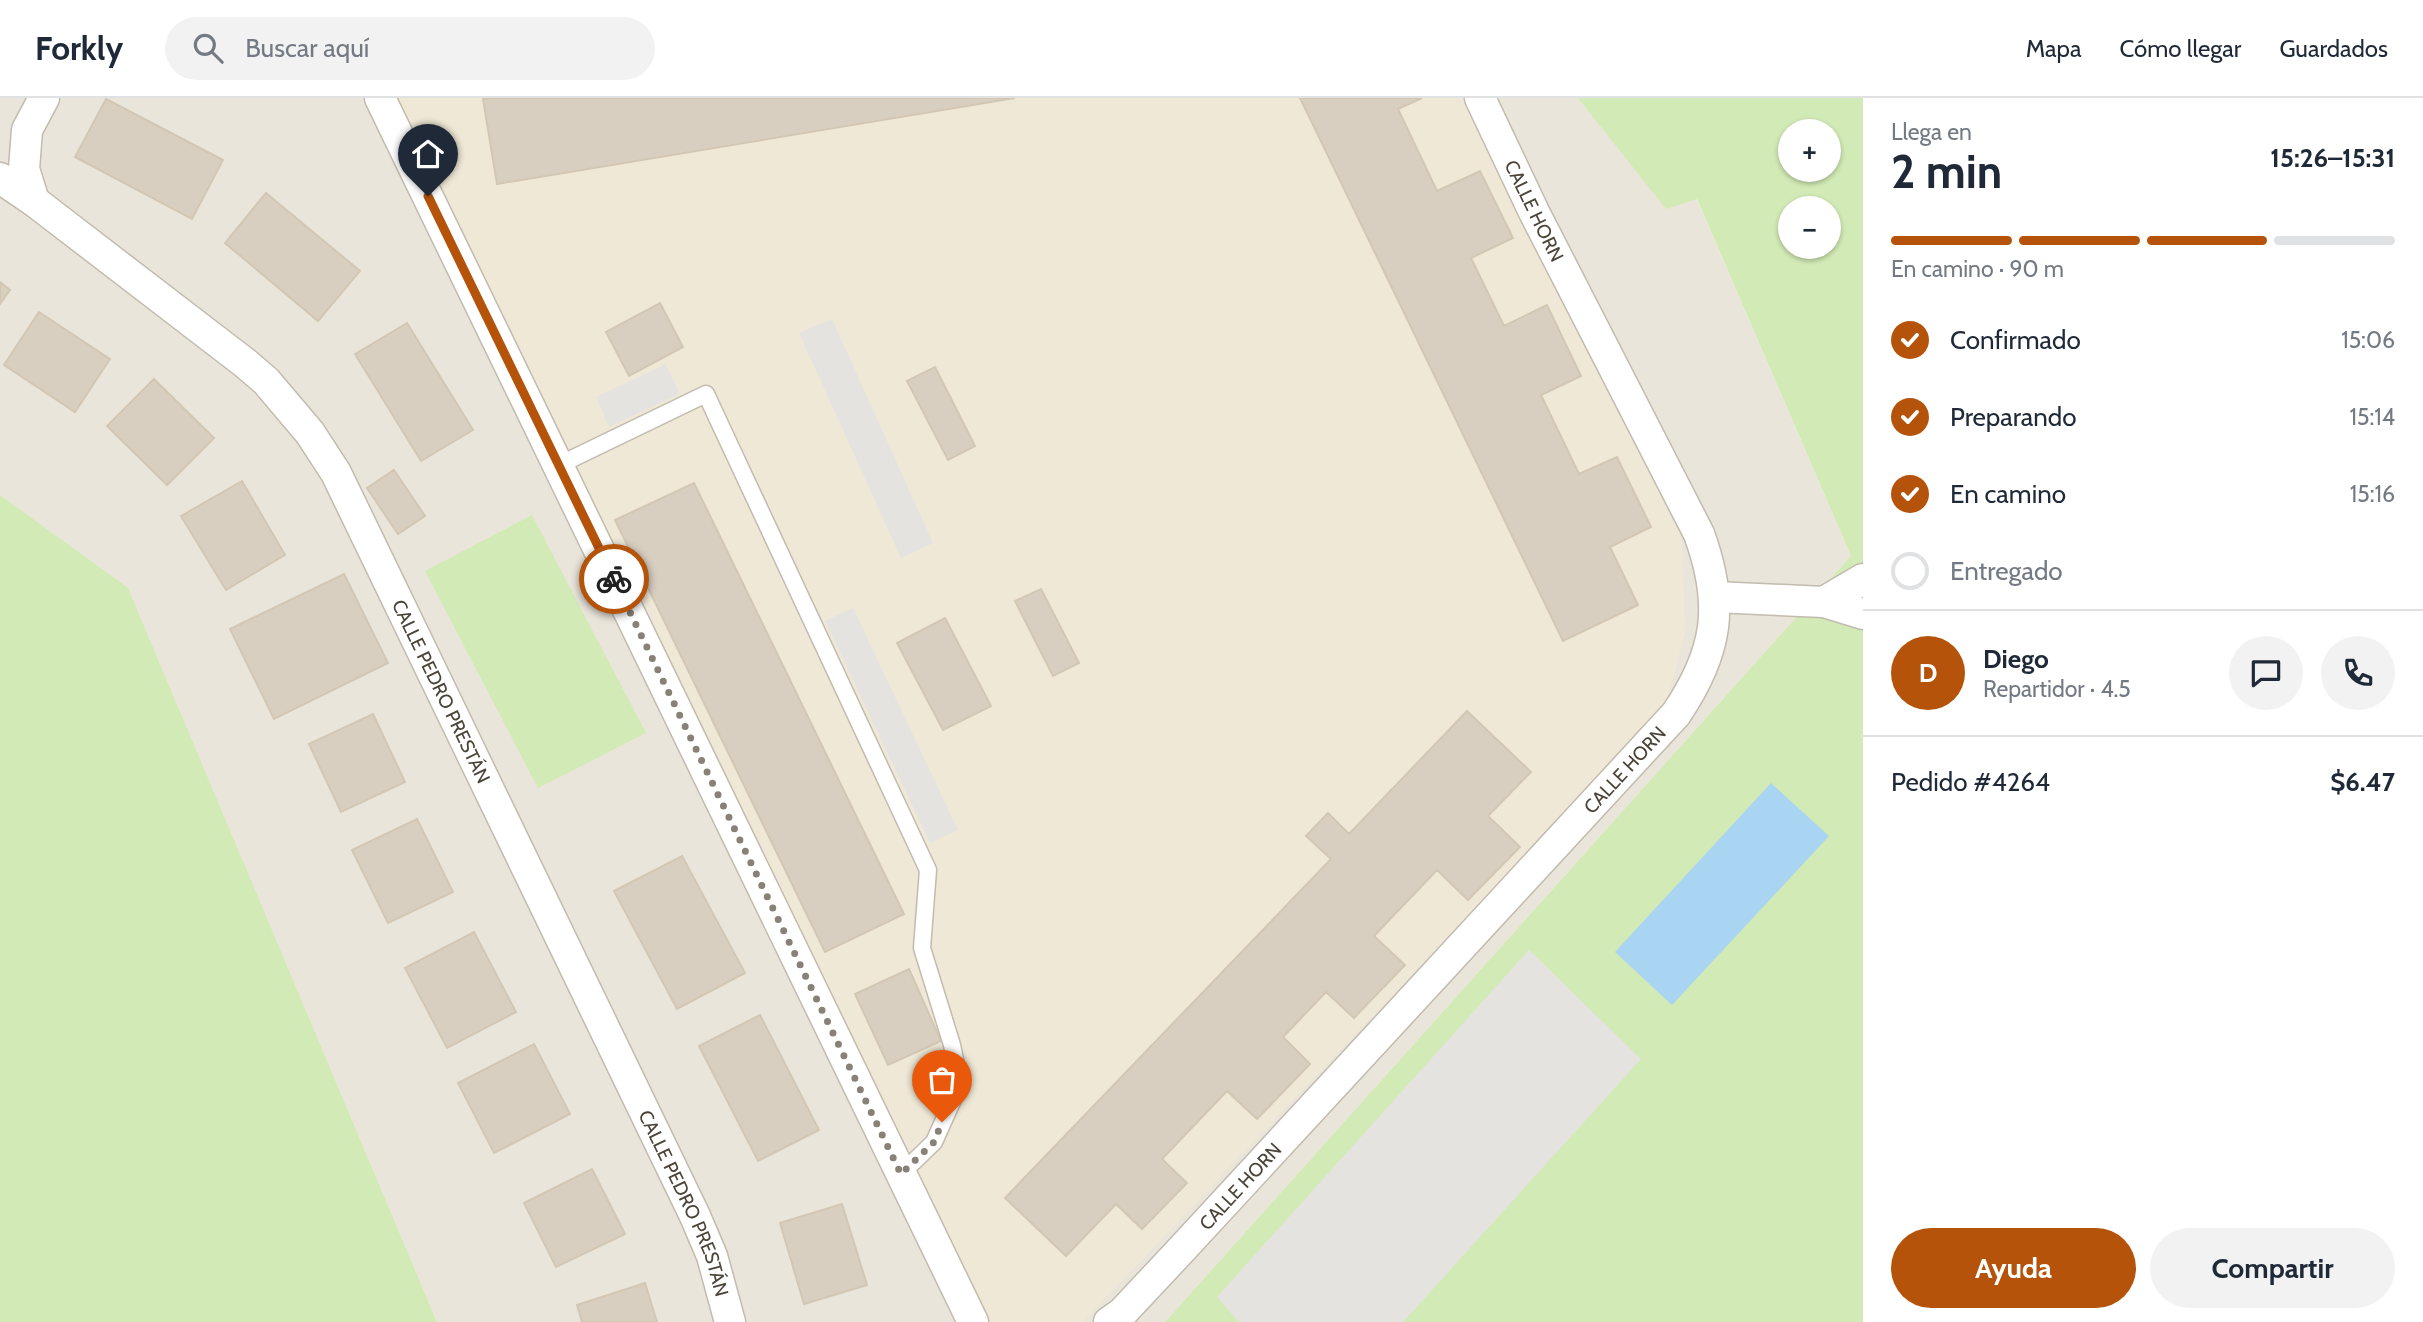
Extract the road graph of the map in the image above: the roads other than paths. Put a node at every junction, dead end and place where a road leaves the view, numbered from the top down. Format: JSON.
{"nodes":[{"id":1,"x":44,"y":98,"type":"edge"},
{"id":2,"x":380,"y":98,"type":"edge"},
{"id":3,"x":1480,"y":98,"type":"edge"},
{"id":4,"x":0,"y":178,"type":"edge"},
{"id":5,"x":34,"y":201,"type":"junction"},
{"id":6,"x":559,"y":465,"type":"junction"},
{"id":7,"x":1863,"y":579,"type":"edge"},
{"id":8,"x":1715,"y":597,"type":"junction"},
{"id":9,"x":1824,"y":602,"type":"junction"},
{"id":10,"x":1863,"y":614,"type":"edge"},
{"id":11,"x":901,"y":1174,"type":"junction"},
{"id":12,"x":1121,"y":1319,"type":"edge"},
{"id":13,"x":730,"y":1322,"type":"edge"},
{"id":14,"x":973,"y":1322,"type":"edge"}],
"edges":[{"from":1,"to":5,"type":"street"},
{"from":2,"to":6,"type":"street"},
{"from":3,"to":8,"type":"street","name":"CALLE HORN"},
{"from":4,"to":5,"type":"street","name":"CALLE PEDRO PRESTÁN"},
{"from":5,"to":13,"type":"street","name":"CALLE PEDRO PRESTÁN"},
{"from":6,"to":11,"type":"street"},
{"from":6,"to":11,"type":"lane"},
{"from":7,"to":9,"type":"street"},
{"from":8,"to":9,"type":"street"},
{"from":8,"to":12,"type":"street","name":"CALLE HORN"},
{"from":9,"to":10,"type":"street"},
{"from":11,"to":14,"type":"street"}]}
